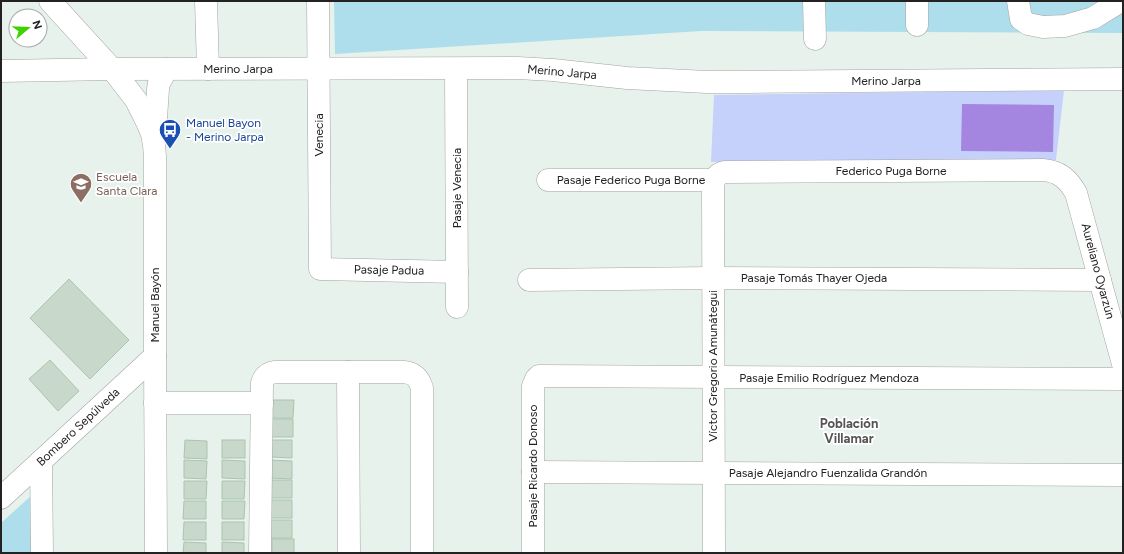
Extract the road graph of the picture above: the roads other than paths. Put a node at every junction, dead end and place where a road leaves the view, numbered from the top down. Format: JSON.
{"nodes":[{"id":1,"x":50,"y":1,"type":"edge"},
{"id":2,"x":206,"y":1,"type":"edge"},
{"id":3,"x":318,"y":1,"type":"edge"},
{"id":4,"x":814,"y":1,"type":"edge"},
{"id":5,"x":917,"y":1,"type":"edge"},
{"id":6,"x":1018,"y":1,"type":"edge"},
{"id":7,"x":1121,"y":1,"type":"edge"},
{"id":8,"x":917,"y":25,"type":"dead end"},
{"id":9,"x":815,"y":40,"type":"dead end"},
{"id":10,"x":112,"y":69,"type":"junction"},
{"id":11,"x":167,"y":69,"type":"junction"},
{"id":12,"x":208,"y":69,"type":"junction"},
{"id":13,"x":319,"y":69,"type":"junction"},
{"id":14,"x":456,"y":69,"type":"junction"},
{"id":15,"x":1,"y":71,"type":"edge"},
{"id":16,"x":1123,"y":79,"type":"edge"},
{"id":17,"x":154,"y":145,"type":"junction"},
{"id":18,"x":548,"y":180,"type":"dead end"},
{"id":19,"x":714,"y":180,"type":"junction"},
{"id":20,"x":1068,"y":180,"type":"joint"},
{"id":21,"x":320,"y":269,"type":"joint"},
{"id":22,"x":457,"y":272,"type":"junction"},
{"id":23,"x":713,"y":278,"type":"junction"},
{"id":24,"x":529,"y":280,"type":"dead end"},
{"id":25,"x":1100,"y":280,"type":"junction"},
{"id":26,"x":457,"y":307,"type":"dead end"},
{"id":27,"x":155,"y":356,"type":"junction"},
{"id":28,"x":1123,"y":364,"type":"edge"},
{"id":29,"x":348,"y":372,"type":"junction"},
{"id":30,"x":713,"y":377,"type":"junction"},
{"id":31,"x":536,"y":379,"type":"joint"},
{"id":32,"x":1123,"y":379,"type":"edge"},
{"id":33,"x":155,"y":403,"type":"junction"},
{"id":34,"x":262,"y":403,"type":"junction"},
{"id":35,"x":41,"y":461,"type":"junction"},
{"id":36,"x":533,"y":472,"type":"junction"},
{"id":37,"x":713,"y":473,"type":"junction"},
{"id":38,"x":1123,"y":475,"type":"edge"},
{"id":39,"x":1,"y":498,"type":"edge"},
{"id":40,"x":42,"y":553,"type":"edge"},
{"id":41,"x":156,"y":553,"type":"edge"},
{"id":42,"x":260,"y":553,"type":"edge"},
{"id":43,"x":349,"y":553,"type":"edge"},
{"id":44,"x":422,"y":553,"type":"edge"},
{"id":45,"x":532,"y":553,"type":"edge"},
{"id":46,"x":714,"y":553,"type":"edge"}],
"edges":[{"from":1,"to":10,"type":"street","name":"Manuel Bayón"},
{"from":2,"to":12,"type":"street"},
{"from":3,"to":13,"type":"street","name":"Venecia"},
{"from":4,"to":9,"type":"street"},
{"from":5,"to":8,"type":"street"},
{"from":6,"to":7,"type":"street"},
{"from":10,"to":11,"type":"street","name":"Merino Jarpa"},
{"from":10,"to":15,"type":"street","name":"Merino Jarpa"},
{"from":10,"to":17,"type":"street","name":"Manuel Bayón"},
{"from":11,"to":12,"type":"street","name":"Merino Jarpa"},
{"from":11,"to":17,"type":"street"},
{"from":12,"to":13,"type":"street","name":"Merino Jarpa"},
{"from":13,"to":14,"type":"street","name":"Merino Jarpa"},
{"from":13,"to":21,"type":"street","name":"Venecia"},
{"from":14,"to":16,"type":"street","name":"Merino Jarpa"},
{"from":14,"to":22,"type":"street","name":"Pasaje Venecia"},
{"from":17,"to":27,"type":"street","name":"Manuel Bayón"},
{"from":18,"to":19,"type":"street","name":"Pasaje Federico Puga Borne"},
{"from":19,"to":20,"type":"street","name":"Federico Puga Borne"},
{"from":19,"to":23,"type":"street","name":"Víctor Gregorio Amunátegui"},
{"from":20,"to":25,"type":"street","name":"Aureliano Oyarzún"},
{"from":21,"to":22,"type":"street","name":"Pasaje Padua"},
{"from":22,"to":26,"type":"street","name":"Pasaje Venecia"},
{"from":23,"to":24,"type":"street","name":"Pasaje Tomás Thayer Ojeda"},
{"from":23,"to":25,"type":"street","name":"Pasaje Tomás Thayer Ojeda"},
{"from":23,"to":30,"type":"street","name":"Víctor Gregorio Amunátegui"},
{"from":25,"to":28,"type":"street","name":"Aureliano Oyarzún"},
{"from":27,"to":33,"type":"street","name":"Manuel Bayón"},
{"from":27,"to":35,"type":"street","name":"Bombero Sepúlveda"},
{"from":29,"to":34,"type":"street"},
{"from":29,"to":43,"type":"street"},
{"from":29,"to":44,"type":"street"},
{"from":30,"to":31,"type":"street","name":"Pasaje Emilio Rodríguez Mendoza"},
{"from":30,"to":32,"type":"street","name":"Pasaje Emilio Rodríguez Mendoza"},
{"from":30,"to":37,"type":"street","name":"Víctor Gregorio Amunátegui"},
{"from":31,"to":36,"type":"street","name":"Pasaje Ricardo Donoso"},
{"from":33,"to":34,"type":"street"},
{"from":33,"to":41,"type":"street","name":"Manuel Bayón"},
{"from":34,"to":42,"type":"street"},
{"from":35,"to":39,"type":"street","name":"Bombero Sepúlveda"},
{"from":35,"to":40,"type":"street"},
{"from":36,"to":37,"type":"street","name":"Pasaje Alejandro Fuenzalida Grandón"},
{"from":36,"to":45,"type":"street","name":"Pasaje Ricardo Donoso"},
{"from":37,"to":38,"type":"street","name":"Pasaje Alejandro Fuenzalida Grandón"},
{"from":37,"to":46,"type":"street","name":"Víctor Gregorio Amunátegui"}]}
